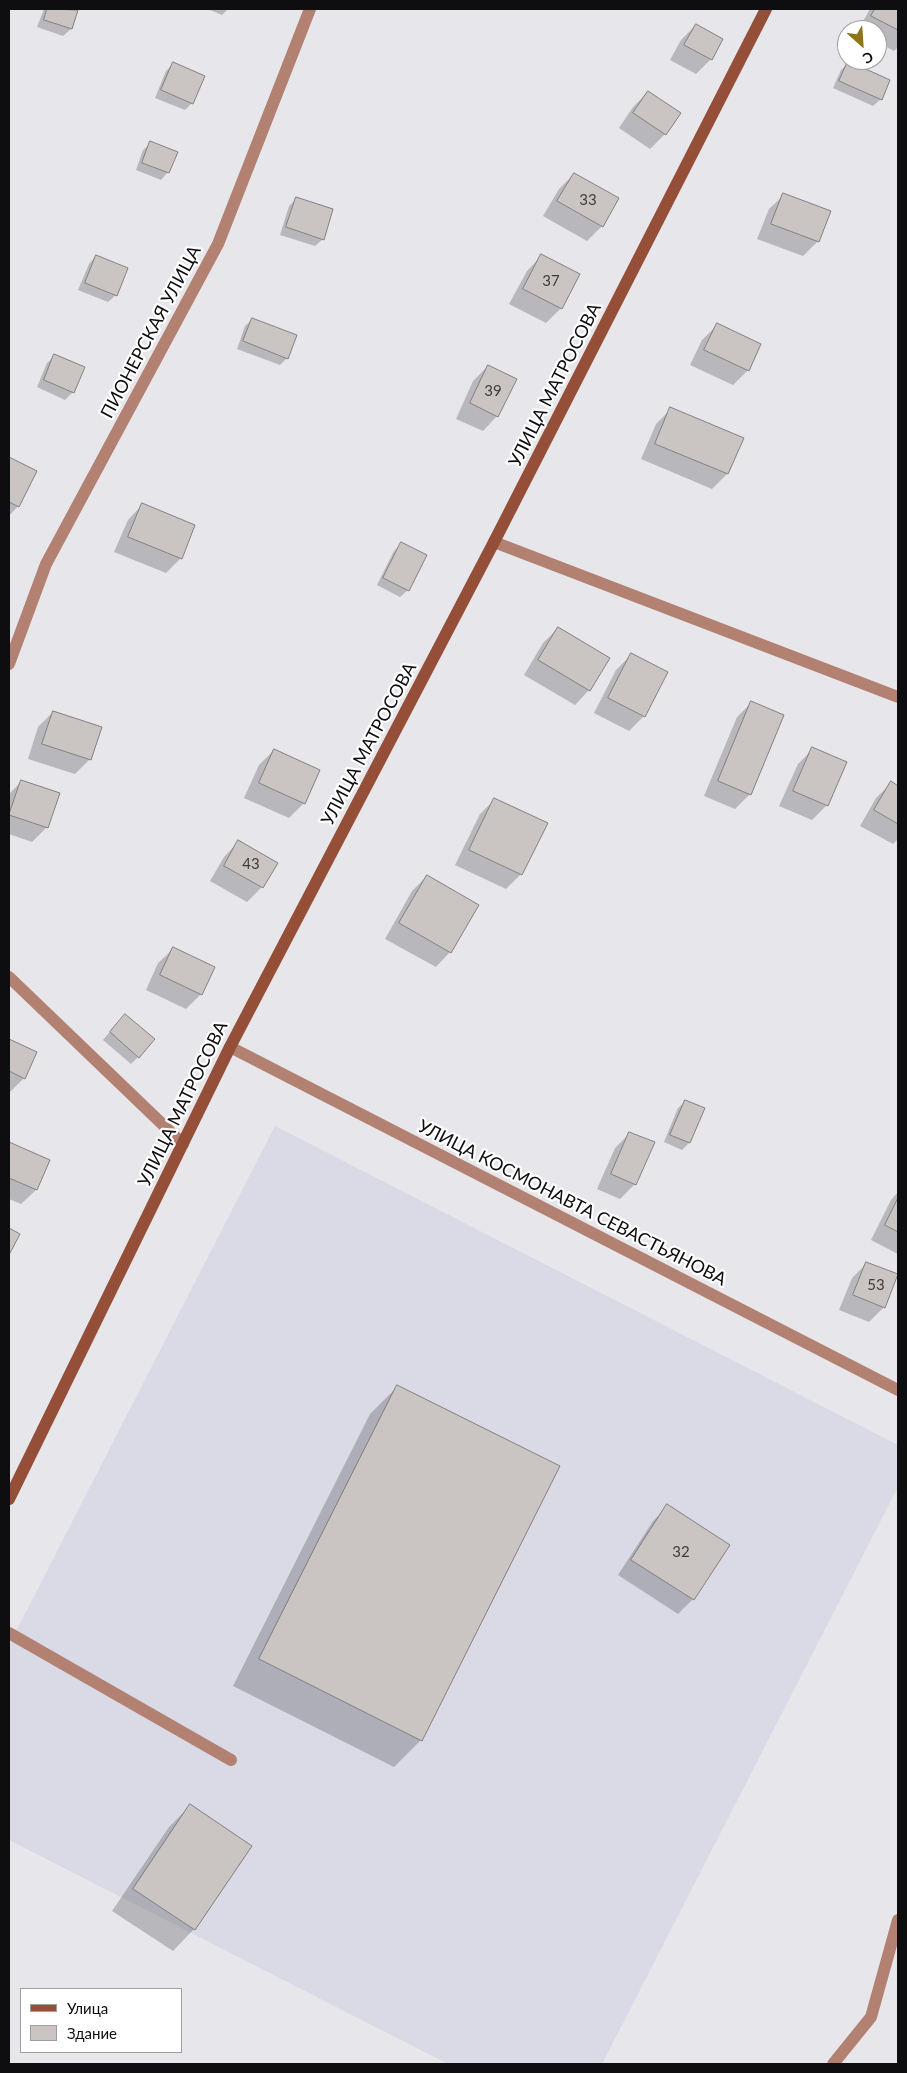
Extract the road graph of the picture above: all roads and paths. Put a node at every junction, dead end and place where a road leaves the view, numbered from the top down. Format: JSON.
{"nodes":[{"id":1,"x":310,"y":9,"type":"edge"},
{"id":2,"x":766,"y":9,"type":"edge"},
{"id":3,"x":494,"y":542,"type":"junction"},
{"id":4,"x":9,"y":664,"type":"edge"},
{"id":5,"x":898,"y":698,"type":"edge"},
{"id":6,"x":9,"y":977,"type":"edge"},
{"id":7,"x":230,"y":1047,"type":"junction"},
{"id":8,"x":183,"y":1144,"type":"junction"},
{"id":9,"x":898,"y":1390,"type":"edge"},
{"id":10,"x":9,"y":1499,"type":"edge"},
{"id":11,"x":9,"y":1633,"type":"edge"},
{"id":12,"x":230,"y":1760,"type":"dead end"},
{"id":13,"x":898,"y":1920,"type":"edge"},
{"id":14,"x":833,"y":2064,"type":"edge"}],
"edges":[{"from":1,"to":4,"type":"street","name":"ПИОНЕРСКАЯ УЛИЦА"},
{"from":2,"to":3,"type":"main road","name":"УЛИЦА МАТРОСОВА"},
{"from":3,"to":5,"type":"street"},
{"from":3,"to":7,"type":"main road","name":"УЛИЦА МАТРОСОВА"},
{"from":6,"to":8,"type":"street"},
{"from":7,"to":8,"type":"main road","name":"УЛИЦА МАТРОСОВА"},
{"from":7,"to":9,"type":"street","name":"УЛИЦА КОСМОНАВТА СЕВАСТЬЯНОВА"},
{"from":8,"to":10,"type":"main road","name":"УЛИЦА МАТРОСОВА"},
{"from":11,"to":12,"type":"street"},
{"from":13,"to":14,"type":"street"}]}
